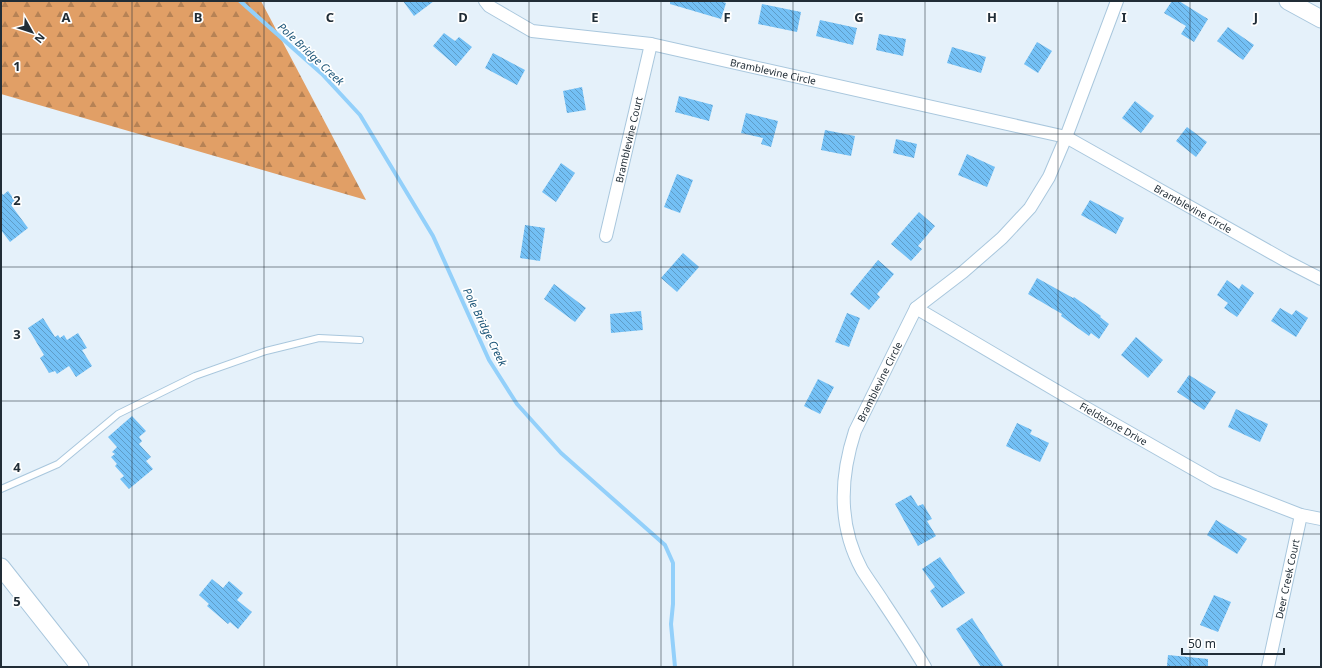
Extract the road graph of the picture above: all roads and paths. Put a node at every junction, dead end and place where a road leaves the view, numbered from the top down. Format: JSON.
{"nodes":[{"id":1,"x":485,"y":1,"type":"edge"},
{"id":2,"x":1117,"y":1,"type":"edge"},
{"id":3,"x":1288,"y":1,"type":"edge"},
{"id":4,"x":1321,"y":19,"type":"edge"},
{"id":5,"x":650,"y":44,"type":"junction"},
{"id":6,"x":1066,"y":136,"type":"junction"},
{"id":7,"x":606,"y":236,"type":"dead end"},
{"id":8,"x":1321,"y":279,"type":"edge"},
{"id":9,"x":916,"y":308,"type":"junction"},
{"id":10,"x":360,"y":340,"type":"dead end"},
{"id":11,"x":1,"y":489,"type":"edge"},
{"id":12,"x":1300,"y":515,"type":"junction"},
{"id":13,"x":1321,"y":519,"type":"edge"},
{"id":14,"x":1,"y":567,"type":"edge"},
{"id":15,"x":80,"y":667,"type":"edge"},
{"id":16,"x":925,"y":667,"type":"edge"},
{"id":17,"x":1268,"y":667,"type":"edge"}],
"edges":[{"from":1,"to":5,"type":"street","name":"Bramblevine Circle"},
{"from":2,"to":6,"type":"street","name":"Bramblevine Circle"},
{"from":3,"to":4,"type":"main road"},
{"from":5,"to":6,"type":"street","name":"Bramblevine Circle"},
{"from":5,"to":7,"type":"street","name":"Bramblevine Court"},
{"from":6,"to":8,"type":"street","name":"Bramblevine Circle"},
{"from":6,"to":9,"type":"street","name":"Bramblevine Circle"},
{"from":9,"to":12,"type":"street","name":"Fieldstone Drive"},
{"from":9,"to":16,"type":"street","name":"Bramblevine Circle"},
{"from":10,"to":11,"type":"lane"},
{"from":12,"to":13,"type":"street","name":"Fieldstone Drive"},
{"from":12,"to":17,"type":"street","name":"Deer Creek Court"},
{"from":14,"to":15,"type":"main road"}]}
